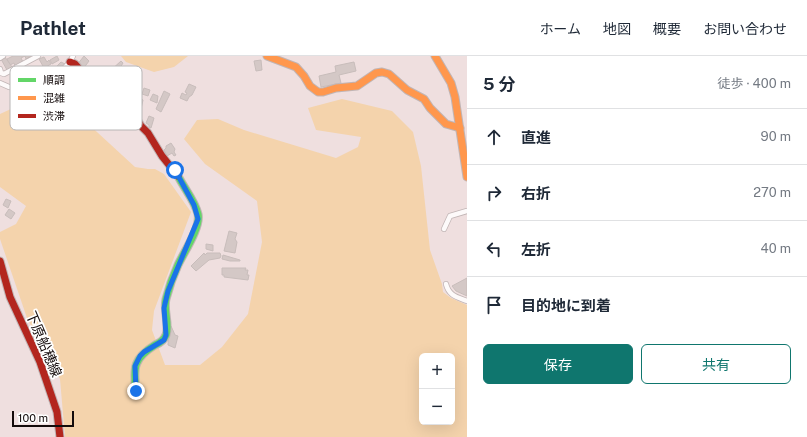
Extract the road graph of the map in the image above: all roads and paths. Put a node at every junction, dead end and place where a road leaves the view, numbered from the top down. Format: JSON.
{"nodes":[{"id":1,"x":3,"y":56,"type":"edge"},
{"id":2,"x":38,"y":56,"type":"edge"},
{"id":3,"x":267,"y":56,"type":"edge"},
{"id":4,"x":435,"y":56,"type":"edge"},
{"id":5,"x":0,"y":58,"type":"edge"},
{"id":6,"x":19,"y":66,"type":"edge"},
{"id":7,"x":0,"y":69,"type":"edge"},
{"id":8,"x":10,"y":71,"type":"edge"},
{"id":9,"x":0,"y":83,"type":"edge"},
{"id":10,"x":10,"y":87,"type":"edge"},
{"id":11,"x":142,"y":127,"type":"edge"},
{"id":12,"x":460,"y":128,"type":"junction"},
{"id":13,"x":467,"y":177,"type":"edge"},
{"id":14,"x":467,"y":211,"type":"edge"},
{"id":15,"x":444,"y":229,"type":"dead end"},
{"id":16,"x":0,"y":261,"type":"edge"},
{"id":17,"x":446,"y":284,"type":"dead end"},
{"id":18,"x":467,"y":301,"type":"edge"},
{"id":19,"x":136,"y":391,"type":"dead end"},
{"id":20,"x":60,"y":437,"type":"edge"}],
"edges":[{"from":1,"to":5,"type":"street"},
{"from":2,"to":6,"type":"street"},
{"from":3,"to":12,"type":"street"},
{"from":4,"to":12,"type":"street"},
{"from":7,"to":8,"type":"street"},
{"from":9,"to":10,"type":"street"},
{"from":11,"to":19,"type":"street"},
{"from":12,"to":13,"type":"street"},
{"from":14,"to":15,"type":"street"},
{"from":16,"to":20,"type":"street","name":"下原船穂線"},
{"from":17,"to":18,"type":"street"}]}
